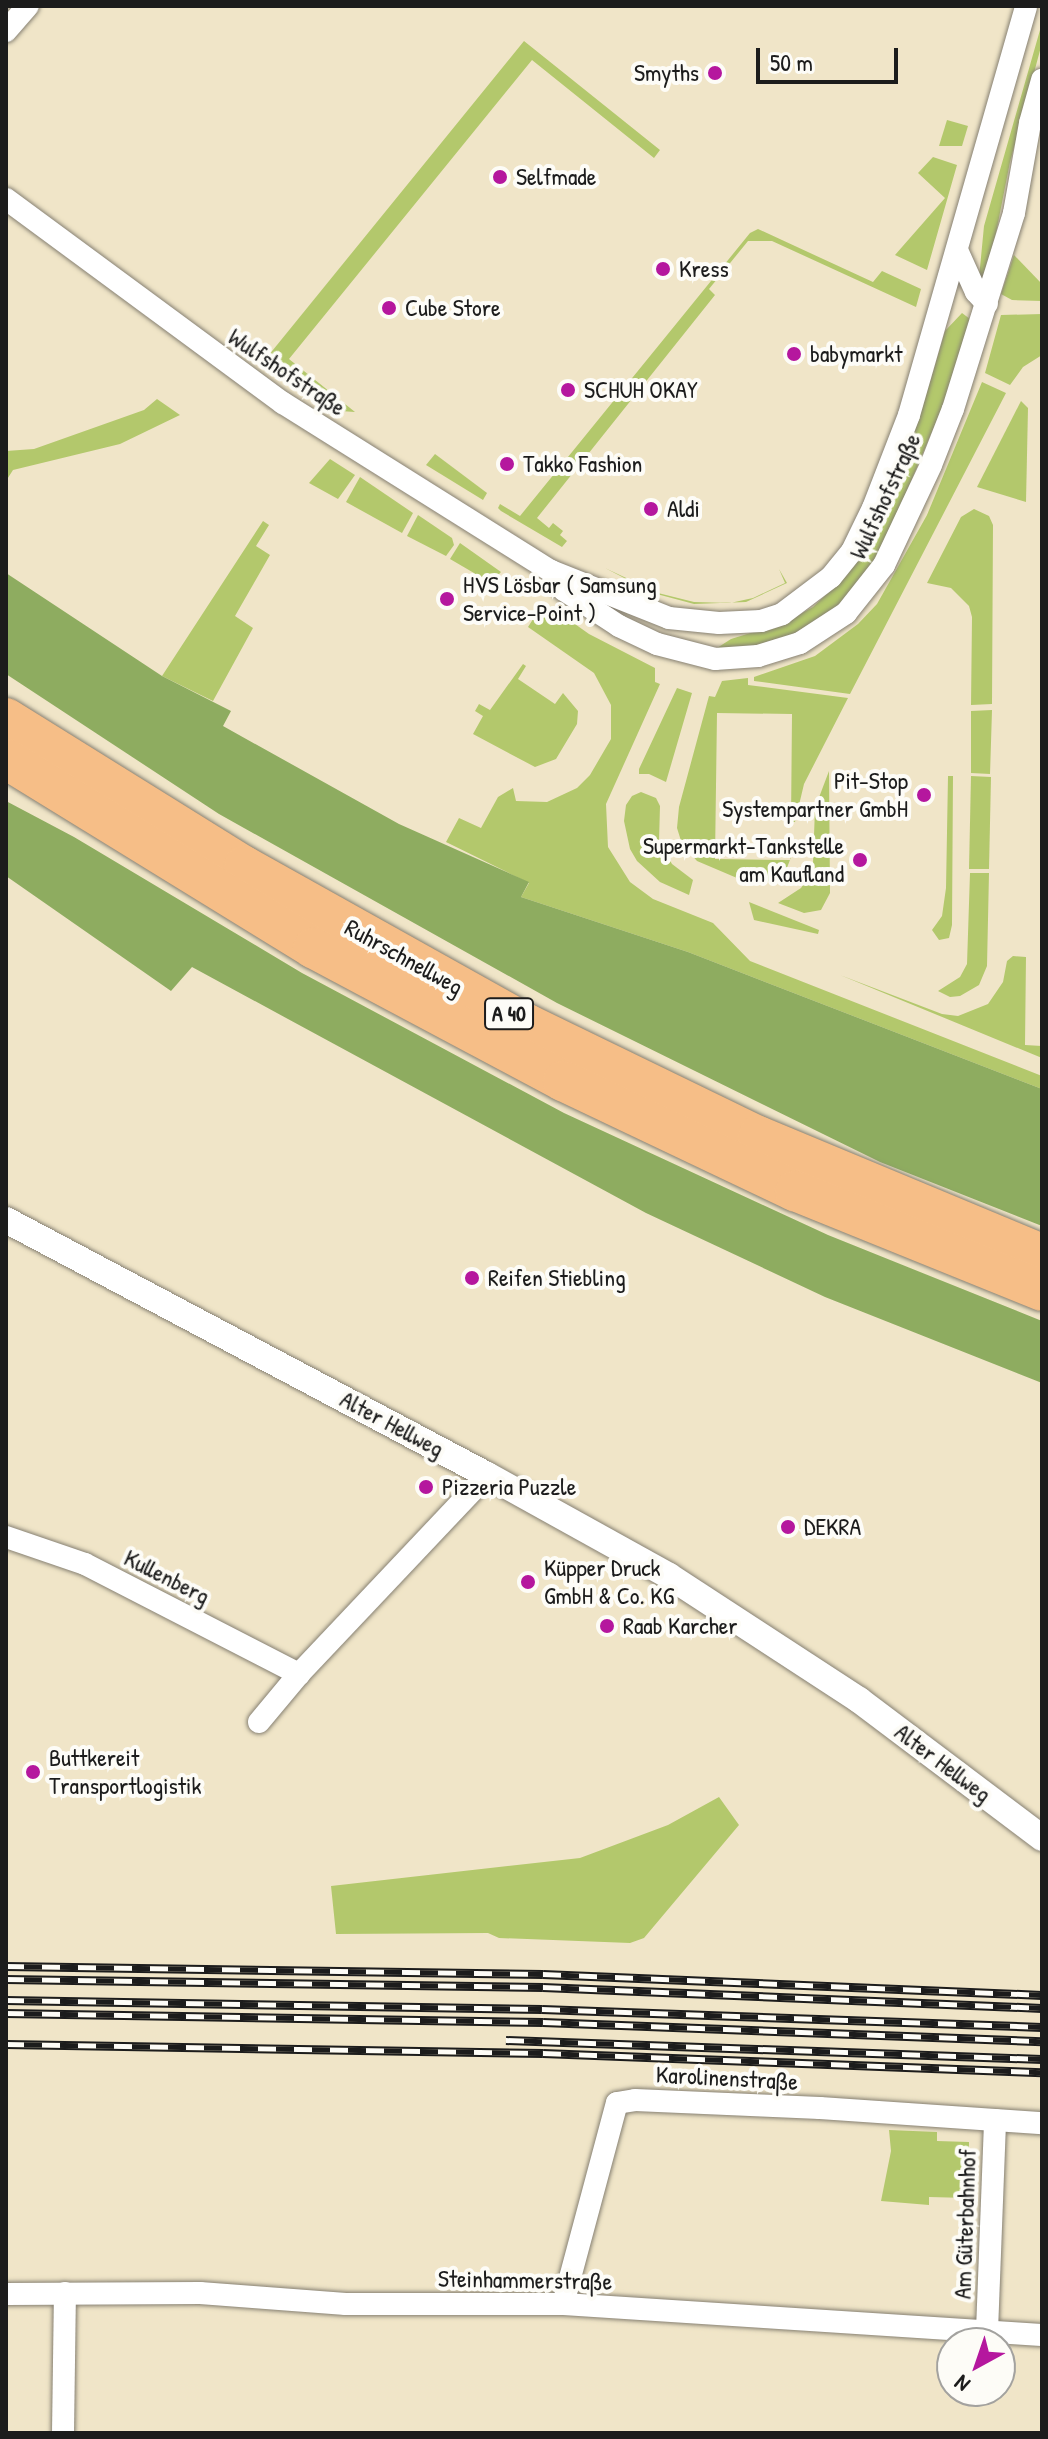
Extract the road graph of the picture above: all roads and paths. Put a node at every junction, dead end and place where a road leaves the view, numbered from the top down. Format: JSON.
{"nodes":[{"id":1,"x":28,"y":6,"type":"edge"},
{"id":2,"x":1026,"y":6,"type":"edge"},
{"id":3,"x":6,"y":31,"type":"edge"},
{"id":4,"x":1042,"y":80,"type":"edge"},
{"id":5,"x":6,"y":199,"type":"edge"},
{"id":6,"x":957,"y":250,"type":"junction"},
{"id":7,"x":987,"y":304,"type":"junction"},
{"id":8,"x":551,"y":571,"type":"junction"},
{"id":9,"x":6,"y":718,"type":"edge"},
{"id":10,"x":6,"y":759,"type":"edge"},
{"id":11,"x":6,"y":1220,"type":"edge"},
{"id":12,"x":1042,"y":1254,"type":"edge"},
{"id":13,"x":1042,"y":1291,"type":"edge"},
{"id":14,"x":487,"y":1475,"type":"junction"},
{"id":15,"x":6,"y":1537,"type":"edge"},
{"id":16,"x":299,"y":1674,"type":"junction"},
{"id":17,"x":259,"y":1722,"type":"dead end"},
{"id":18,"x":1042,"y":1838,"type":"edge"},
{"id":19,"x":995,"y":2120,"type":"junction"},
{"id":20,"x":1042,"y":2123,"type":"edge"},
{"id":21,"x":65,"y":2293,"type":"junction"},
{"id":22,"x":6,"y":2294,"type":"edge"},
{"id":23,"x":563,"y":2304,"type":"junction"},
{"id":24,"x":987,"y":2327,"type":"edge"},
{"id":25,"x":936,"y":2328,"type":"edge"},
{"id":26,"x":1016,"y":2333,"type":"edge"},
{"id":27,"x":1042,"y":2335,"type":"edge"},
{"id":28,"x":63,"y":2433,"type":"edge"}],
"edges":[{"from":1,"to":3,"type":"street"},
{"from":2,"to":6,"type":"street","name":"Wulfshofstraße"},
{"from":4,"to":7,"type":"street","name":"Wulfshofstraße"},
{"from":5,"to":8,"type":"street","name":"Wulfshofstraße"},
{"from":6,"to":7,"type":"street"},
{"from":6,"to":8,"type":"street","name":"Wulfshofstraße"},
{"from":7,"to":8,"type":"street","name":"Wulfshofstraße"},
{"from":9,"to":12,"type":"highway","name":"Ruhrschnellweg","number":"A 40"},
{"from":10,"to":13,"type":"highway","name":"Ruhrschnellweg","number":"A 40"},
{"from":11,"to":14,"type":"street","name":"Alter Hellweg"},
{"from":14,"to":16,"type":"street"},
{"from":14,"to":18,"type":"street","name":"Alter Hellweg"},
{"from":15,"to":16,"type":"street","name":"Kullenberg"},
{"from":16,"to":17,"type":"street"},
{"from":19,"to":20,"type":"street","name":"Karolinenstraße"},
{"from":19,"to":23,"type":"street","name":"Karolinenstraße"},
{"from":19,"to":24,"type":"street","name":"Am Güterbahnhof"},
{"from":21,"to":22,"type":"street","name":"Steinhammerstraße"},
{"from":21,"to":23,"type":"street","name":"Steinhammerstraße"},
{"from":21,"to":28,"type":"street"},
{"from":23,"to":25,"type":"street","name":"Steinhammerstraße"},
{"from":26,"to":27,"type":"street","name":"Steinhammerstraße"}]}
